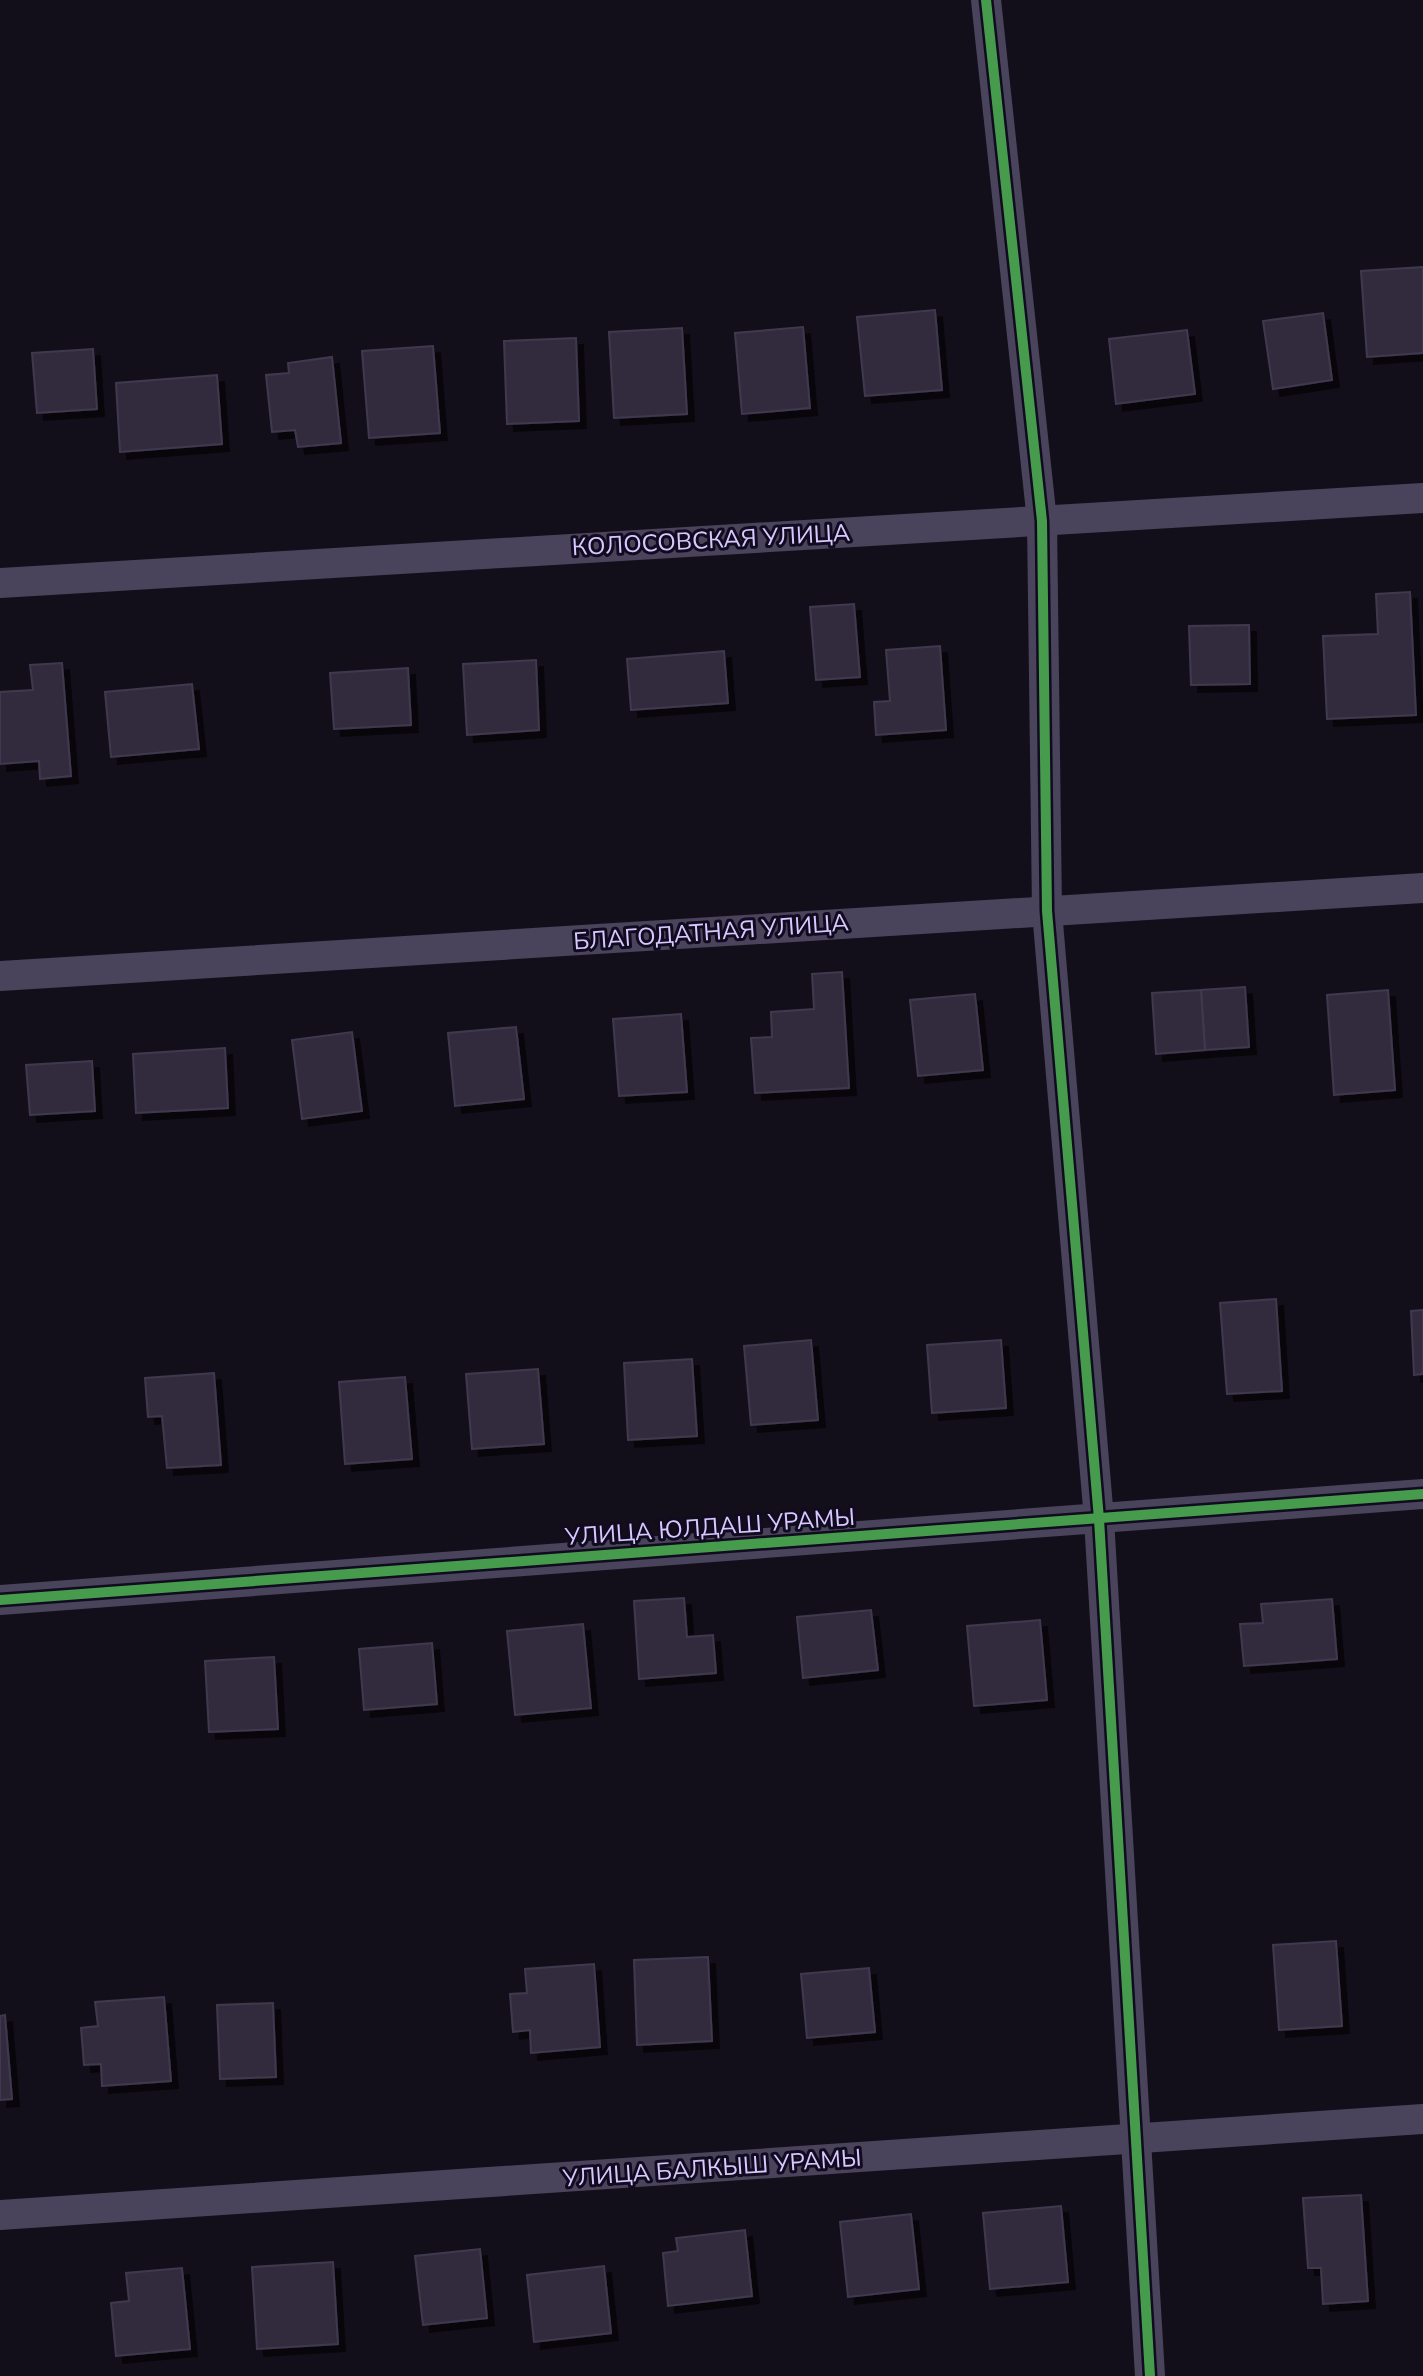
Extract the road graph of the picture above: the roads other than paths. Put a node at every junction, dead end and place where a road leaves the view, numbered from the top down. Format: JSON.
{"nodes":[{"id":1,"x":986,"y":0,"type":"edge"},
{"id":2,"x":1423,"y":498,"type":"edge"},
{"id":3,"x":1042,"y":521,"type":"junction"},
{"id":4,"x":0,"y":583,"type":"edge"},
{"id":5,"x":1423,"y":888,"type":"edge"},
{"id":6,"x":1047,"y":911,"type":"junction"},
{"id":7,"x":0,"y":976,"type":"edge"},
{"id":8,"x":1423,"y":1494,"type":"edge"},
{"id":9,"x":1099,"y":1519,"type":"junction"},
{"id":10,"x":0,"y":1600,"type":"edge"},
{"id":11,"x":1423,"y":2119,"type":"edge"},
{"id":12,"x":1138,"y":2140,"type":"junction"},
{"id":13,"x":0,"y":2215,"type":"edge"},
{"id":14,"x":1150,"y":2376,"type":"edge"}],
"edges":[{"from":1,"to":3,"type":"street"},
{"from":2,"to":3,"type":"street","name":"КОЛОСОВСКАЯ УЛИЦА"},
{"from":3,"to":4,"type":"street","name":"КОЛОСОВСКАЯ УЛИЦА"},
{"from":3,"to":6,"type":"street"},
{"from":5,"to":6,"type":"street","name":"БЛАГОДАТНАЯ УЛИЦА"},
{"from":6,"to":7,"type":"street","name":"БЛАГОДАТНАЯ УЛИЦА"},
{"from":6,"to":9,"type":"street"},
{"from":8,"to":9,"type":"street","name":"УЛИЦА ЮЛДАШ УРАМЫ"},
{"from":9,"to":10,"type":"street","name":"УЛИЦА ЮЛДАШ УРАМЫ"},
{"from":9,"to":12,"type":"street"},
{"from":11,"to":12,"type":"street","name":"УЛИЦА БАЛКЫШ УРАМЫ"},
{"from":12,"to":13,"type":"street","name":"УЛИЦА БАЛКЫШ УРАМЫ"},
{"from":12,"to":14,"type":"street"}]}
